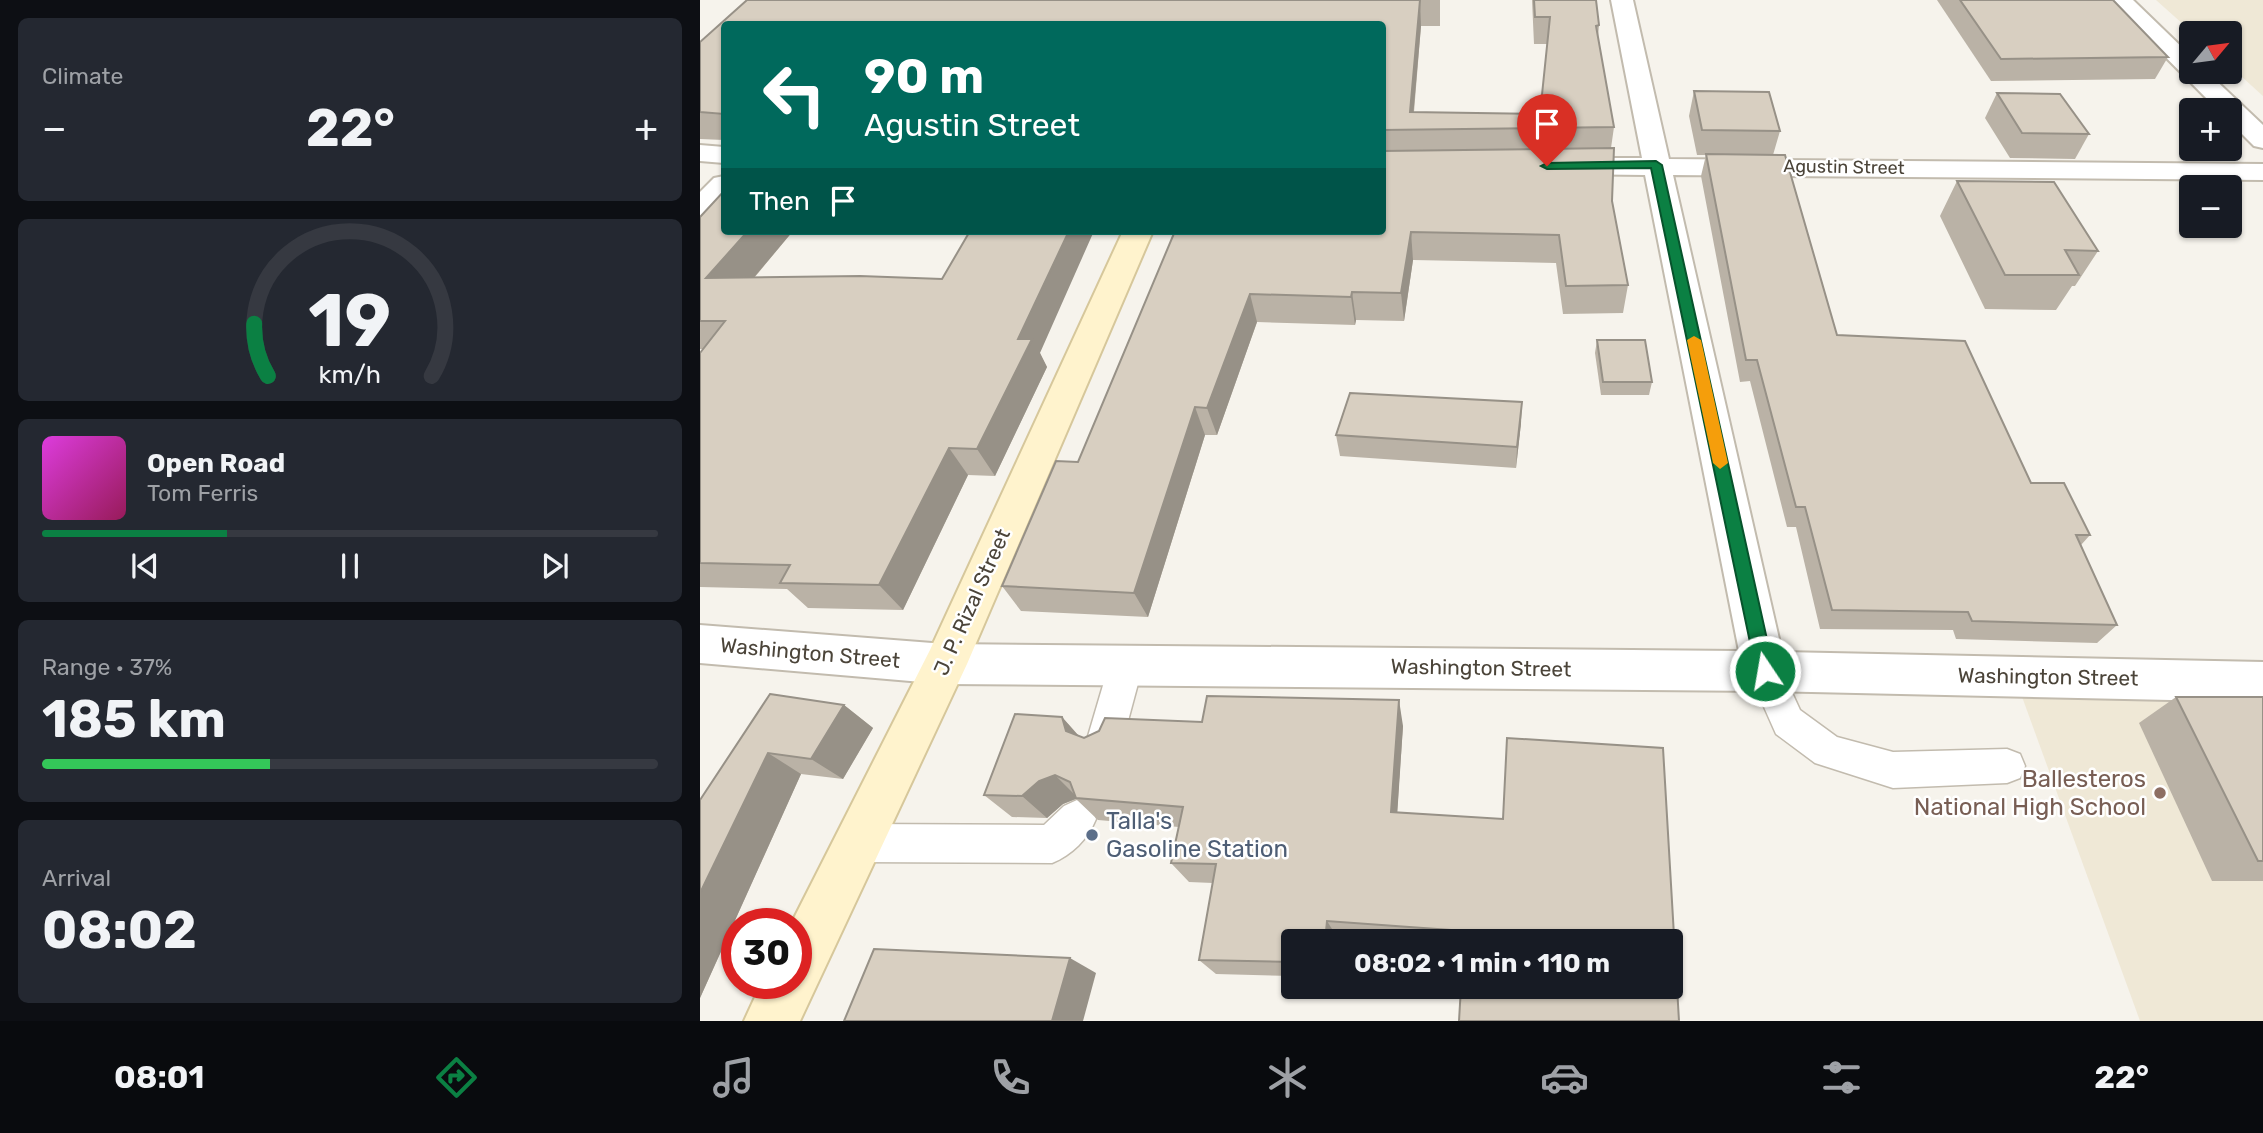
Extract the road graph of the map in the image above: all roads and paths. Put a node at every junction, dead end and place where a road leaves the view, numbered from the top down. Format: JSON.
{"nodes":[{"id":1,"x":1622,"y":0,"type":"edge"},
{"id":2,"x":2120,"y":0,"type":"edge"},
{"id":3,"x":2179,"y":58,"type":"edge"},
{"id":4,"x":2205,"y":84,"type":"edge"},
{"id":5,"x":2263,"y":140,"type":"edge"},
{"id":6,"x":700,"y":153,"type":"edge"},
{"id":7,"x":721,"y":155,"type":"edge"},
{"id":8,"x":1656,"y":165,"type":"junction"},
{"id":9,"x":1533,"y":166,"type":"edge"},
{"id":10,"x":2263,"y":172,"type":"edge"},
{"id":11,"x":721,"y":187,"type":"edge"},
{"id":12,"x":700,"y":209,"type":"edge"},
{"id":13,"x":1136,"y":235,"type":"edge"},
{"id":14,"x":700,"y":643,"type":"edge"},
{"id":15,"x":945,"y":664,"type":"junction"},
{"id":16,"x":1126,"y":665,"type":"junction"},
{"id":17,"x":1765,"y":671,"type":"junction"},
{"id":18,"x":2263,"y":682,"type":"edge"},
{"id":19,"x":1104,"y":743,"type":"edge"},
{"id":20,"x":2007,"y":766,"type":"dead end"},
{"id":21,"x":1077,"y":819,"type":"edge"},
{"id":22,"x":858,"y":843,"type":"junction"},
{"id":23,"x":812,"y":936,"type":"edge"},
{"id":24,"x":782,"y":999,"type":"edge"},
{"id":25,"x":771,"y":1021,"type":"edge"}],
"edges":[{"from":1,"to":8,"type":"street"},
{"from":2,"to":3,"type":"street"},
{"from":4,"to":5,"type":"street"},
{"from":6,"to":7,"type":"street"},
{"from":8,"to":9,"type":"street","name":"Agustin Street"},
{"from":8,"to":10,"type":"street","name":"Agustin Street"},
{"from":8,"to":17,"type":"street"},
{"from":11,"to":12,"type":"street"},
{"from":13,"to":15,"type":"main road","name":"J. P. Rizal Street"},
{"from":14,"to":15,"type":"street","name":"Washington Street"},
{"from":15,"to":16,"type":"street","name":"Washington Street"},
{"from":15,"to":22,"type":"main road","name":"J. P. Rizal Street"},
{"from":16,"to":17,"type":"street","name":"Washington Street"},
{"from":16,"to":19,"type":"lane"},
{"from":17,"to":18,"type":"street","name":"Washington Street"},
{"from":17,"to":20,"type":"lane"},
{"from":21,"to":22,"type":"lane"},
{"from":22,"to":23,"type":"main road","name":"J. P. Rizal Street"},
{"from":24,"to":25,"type":"main road"}]}
